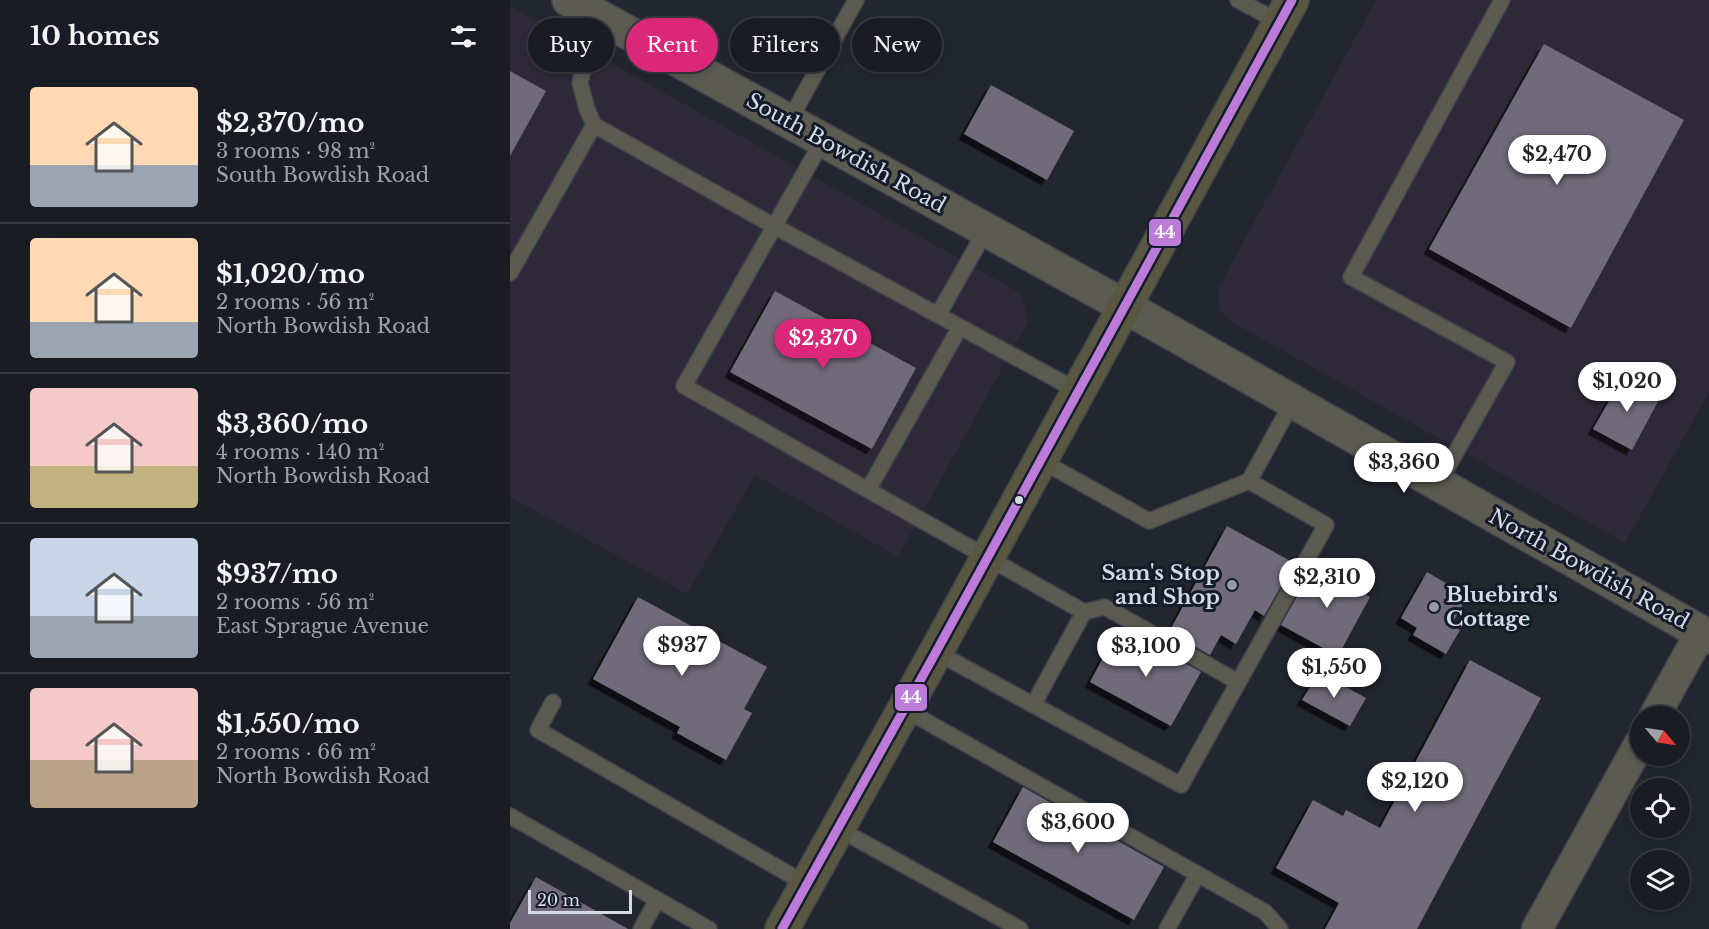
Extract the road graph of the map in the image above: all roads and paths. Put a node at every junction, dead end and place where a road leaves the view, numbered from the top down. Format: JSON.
{"nodes":[{"id":1,"x":856,"y":0,"type":"edge"},
{"id":2,"x":1238,"y":0,"type":"edge"},
{"id":3,"x":1502,"y":0,"type":"edge"},
{"id":4,"x":588,"y":5,"type":"edge"},
{"id":5,"x":1286,"y":11,"type":"edge"},
{"id":6,"x":789,"y":121,"type":"junction"},
{"id":7,"x":594,"y":125,"type":"junction"},
{"id":8,"x":823,"y":140,"type":"junction"},
{"id":9,"x":774,"y":226,"type":"junction"},
{"id":10,"x":986,"y":230,"type":"junction"},
{"id":11,"x":510,"y":273,"type":"edge"},
{"id":12,"x":1124,"y":306,"type":"junction"},
{"id":13,"x":938,"y":315,"type":"junction"},
{"id":14,"x":960,"y":327,"type":"junction"},
{"id":15,"x":1078,"y":391,"type":"junction"},
{"id":16,"x":1293,"y":401,"type":"junction"},
{"id":17,"x":1040,"y":460,"type":"junction"},
{"id":18,"x":1249,"y":481,"type":"junction"},
{"id":19,"x":1438,"y":484,"type":"junction"},
{"id":20,"x":868,"y":490,"type":"junction"},
{"id":21,"x":987,"y":558,"type":"junction"},
{"id":22,"x":1084,"y":612,"type":"junction"},
{"id":23,"x":1705,"y":635,"type":"edge"},
{"id":24,"x":936,"y":652,"type":"junction"},
{"id":25,"x":1238,"y":682,"type":"junction"},
{"id":26,"x":553,"y":702,"type":"dead end"},
{"id":27,"x":1033,"y":705,"type":"junction"},
{"id":28,"x":1661,"y":706,"type":"edge"},
{"id":29,"x":904,"y":709,"type":"junction"},
{"id":30,"x":1630,"y":761,"type":"edge"},
{"id":31,"x":510,"y":816,"type":"edge"},
{"id":32,"x":837,"y":828,"type":"junction"},
{"id":33,"x":1198,"y":874,"type":"junction"},
{"id":34,"x":806,"y":884,"type":"junction"},
{"id":35,"x":657,"y":900,"type":"junction"},
{"id":36,"x":641,"y":929,"type":"edge"},
{"id":37,"x":709,"y":929,"type":"edge"},
{"id":38,"x":782,"y":929,"type":"edge"},
{"id":39,"x":1020,"y":929,"type":"edge"},
{"id":40,"x":1167,"y":929,"type":"edge"},
{"id":41,"x":1280,"y":929,"type":"edge"},
{"id":42,"x":1537,"y":929,"type":"edge"}],
"edges":[{"from":1,"to":6,"type":"lane"},
{"from":2,"to":5,"type":"lane"},
{"from":3,"to":19,"type":"lane"},
{"from":4,"to":6,"type":"street","name":"South Bowdish Road"},
{"from":4,"to":7,"type":"lane"},
{"from":5,"to":12,"type":"main road"},
{"from":6,"to":8,"type":"street","name":"South Bowdish Road"},
{"from":7,"to":9,"type":"lane"},
{"from":7,"to":11,"type":"lane"},
{"from":8,"to":9,"type":"lane"},
{"from":8,"to":10,"type":"street","name":"South Bowdish Road"},
{"from":9,"to":13,"type":"lane"},
{"from":9,"to":20,"type":"lane"},
{"from":10,"to":12,"type":"street","name":"South Bowdish Road"},
{"from":10,"to":13,"type":"lane"},
{"from":12,"to":15,"type":"main road"},
{"from":12,"to":16,"type":"street","name":"North Bowdish Road"},
{"from":13,"to":14,"type":"lane"},
{"from":14,"to":15,"type":"lane"},
{"from":14,"to":20,"type":"lane"},
{"from":15,"to":17,"type":"main road"},
{"from":16,"to":18,"type":"lane"},
{"from":16,"to":19,"type":"street","name":"North Bowdish Road"},
{"from":17,"to":18,"type":"lane"},
{"from":17,"to":21,"type":"main road"},
{"from":18,"to":25,"type":"lane"},
{"from":19,"to":23,"type":"street","name":"North Bowdish Road"},
{"from":20,"to":21,"type":"lane"},
{"from":21,"to":22,"type":"lane"},
{"from":21,"to":24,"type":"main road"},
{"from":22,"to":25,"type":"lane"},
{"from":22,"to":27,"type":"lane"},
{"from":23,"to":28,"type":"street"},
{"from":24,"to":27,"type":"lane"},
{"from":24,"to":29,"type":"main road"},
{"from":25,"to":27,"type":"lane"},
{"from":26,"to":34,"type":"lane"},
{"from":29,"to":32,"type":"main road"},
{"from":29,"to":33,"type":"lane"},
{"from":30,"to":42,"type":"street"},
{"from":31,"to":35,"type":"lane"},
{"from":32,"to":34,"type":"main road"},
{"from":32,"to":39,"type":"lane"},
{"from":33,"to":40,"type":"lane"},
{"from":33,"to":41,"type":"lane"},
{"from":34,"to":38,"type":"main road"},
{"from":35,"to":36,"type":"lane"},
{"from":35,"to":37,"type":"lane"}]}
